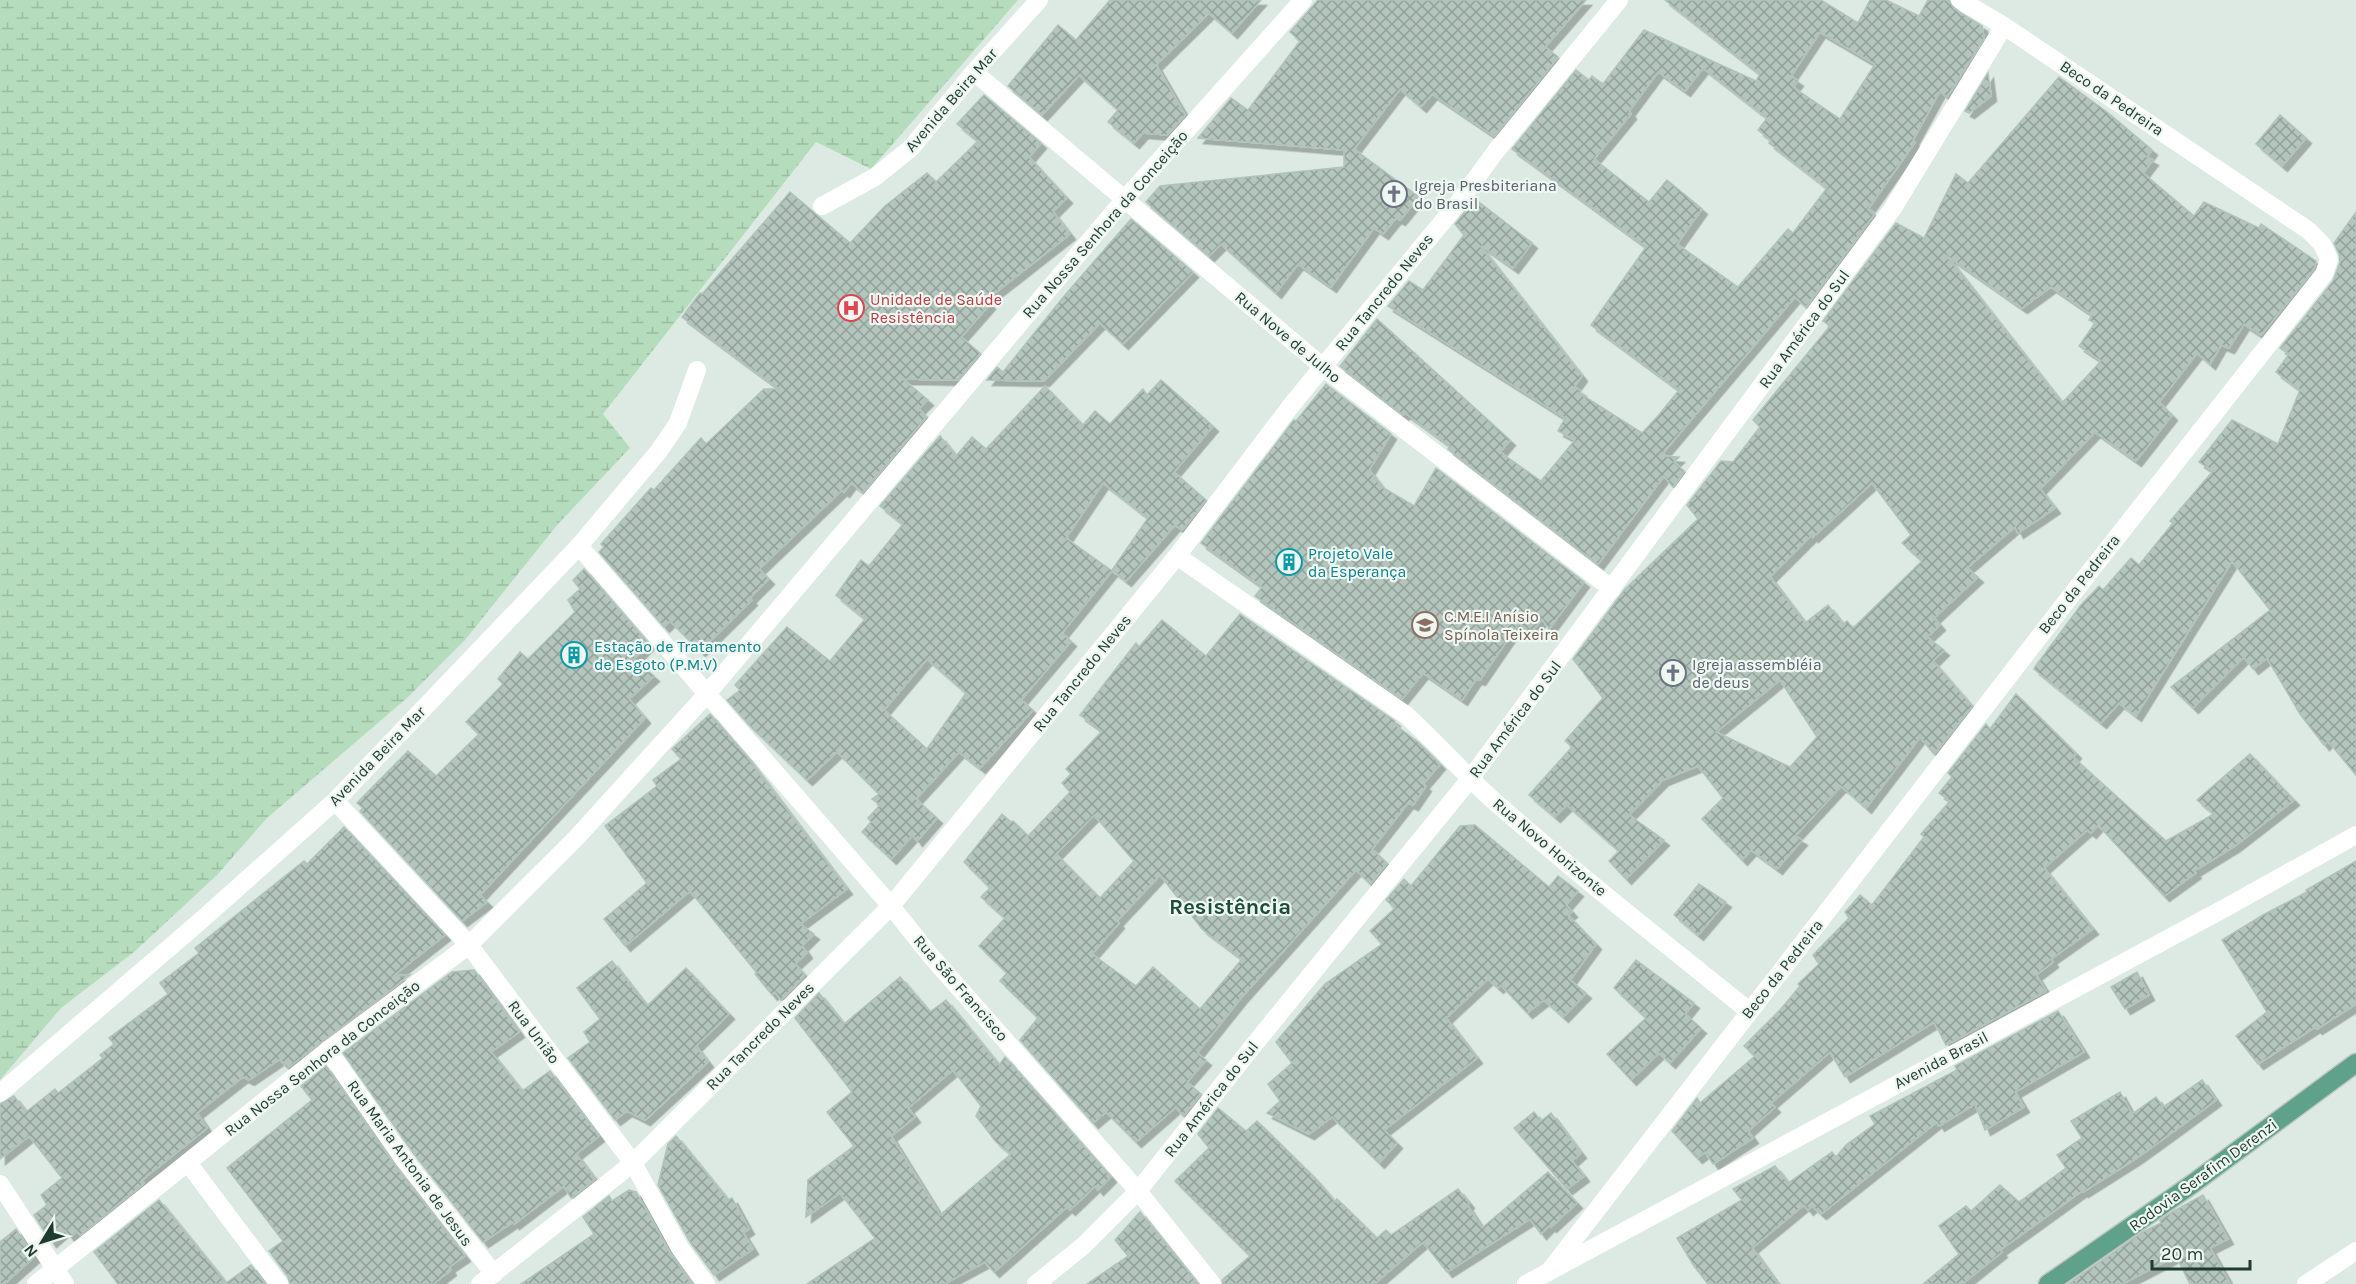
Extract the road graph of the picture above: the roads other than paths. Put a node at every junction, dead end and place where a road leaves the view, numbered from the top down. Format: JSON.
{"nodes":[{"id":1,"x":1039,"y":0,"type":"edge"},
{"id":2,"x":1303,"y":0,"type":"edge"},
{"id":3,"x":1619,"y":0,"type":"edge"},
{"id":4,"x":1960,"y":0,"type":"edge"},
{"id":5,"x":2004,"y":26,"type":"junction"},
{"id":6,"x":974,"y":72,"type":"junction"},
{"id":7,"x":1124,"y":200,"type":"junction"},
{"id":8,"x":822,"y":206,"type":"dead end"},
{"id":9,"x":1323,"y":367,"type":"junction"},
{"id":10,"x":697,"y":370,"type":"dead end"},
{"id":11,"x":579,"y":546,"type":"junction"},
{"id":12,"x":1177,"y":556,"type":"junction"},
{"id":13,"x":1612,"y":589,"type":"junction"},
{"id":14,"x":706,"y":695,"type":"junction"},
{"id":15,"x":1470,"y":779,"type":"junction"},
{"id":16,"x":335,"y":801,"type":"junction"},
{"id":17,"x":2354,"y":834,"type":"edge"},
{"id":18,"x":891,"y":906,"type":"junction"},
{"id":19,"x":469,"y":945,"type":"junction"},
{"id":20,"x":1749,"y":1011,"type":"junction"},
{"id":21,"x":328,"y":1050,"type":"junction"},
{"id":22,"x":2356,"y":1062,"type":"edge"},
{"id":23,"x":0,"y":1093,"type":"edge"},
{"id":24,"x":188,"y":1163,"type":"junction"},
{"id":25,"x":633,"y":1163,"type":"junction"},
{"id":26,"x":0,"y":1184,"type":"edge"},
{"id":27,"x":1138,"y":1191,"type":"junction"},
{"id":28,"x":2356,"y":1251,"type":"edge"},
{"id":29,"x":1551,"y":1269,"type":"junction"},
{"id":30,"x":60,"y":1276,"type":"edge"},
{"id":31,"x":487,"y":1279,"type":"edge"},
{"id":32,"x":36,"y":1284,"type":"edge"},
{"id":33,"x":279,"y":1284,"type":"edge"},
{"id":34,"x":706,"y":1284,"type":"edge"},
{"id":35,"x":1036,"y":1284,"type":"edge"},
{"id":36,"x":1212,"y":1284,"type":"edge"},
{"id":37,"x":1526,"y":1284,"type":"edge"},
{"id":38,"x":2048,"y":1284,"type":"edge"},
{"id":39,"x":2306,"y":1284,"type":"edge"}],
"edges":[{"from":1,"to":6,"type":"street","name":"Avenida Beira Mar"},
{"from":2,"to":7,"type":"street","name":"Rua Nossa Senhora da Conceição"},
{"from":3,"to":9,"type":"street","name":"Rua Tancredo Neves"},
{"from":4,"to":5,"type":"street","name":"Beco da Pedreira"},
{"from":5,"to":13,"type":"street","name":"Rua América do Sul"},
{"from":5,"to":20,"type":"street","name":"Beco da Pedreira"},
{"from":6,"to":7,"type":"street","name":"Rua Nove de Julho"},
{"from":6,"to":8,"type":"street","name":"Avenida Beira Mar"},
{"from":7,"to":9,"type":"street","name":"Rua Nove de Julho"},
{"from":7,"to":14,"type":"street","name":"Rua Nossa Senhora da Conceição"},
{"from":9,"to":12,"type":"street","name":"Rua Tancredo Neves"},
{"from":9,"to":13,"type":"street","name":"Rua Nove de Julho"},
{"from":10,"to":11,"type":"street","name":"Avenida Beira Mar"},
{"from":11,"to":14,"type":"street","name":"Rua São Francisco"},
{"from":11,"to":16,"type":"street","name":"Avenida Beira Mar"},
{"from":12,"to":15,"type":"street","name":"Rua Novo Horizonte"},
{"from":12,"to":18,"type":"street","name":"Rua Tancredo Neves"},
{"from":13,"to":15,"type":"street","name":"Rua América do Sul"},
{"from":14,"to":18,"type":"street","name":"Rua São Francisco"},
{"from":14,"to":19,"type":"street","name":"Rua Nossa Senhora da Conceição"},
{"from":15,"to":20,"type":"street","name":"Rua Novo Horizonte"},
{"from":15,"to":27,"type":"street","name":"Rua América do Sul"},
{"from":16,"to":19,"type":"street","name":"Rua União"},
{"from":16,"to":23,"type":"street","name":"Avenida Beira Mar"},
{"from":17,"to":29,"type":"street","name":"Avenida Brasil"},
{"from":18,"to":25,"type":"street","name":"Rua Tancredo Neves"},
{"from":18,"to":27,"type":"street","name":"Rua São Francisco"},
{"from":19,"to":21,"type":"street","name":"Rua Nossa Senhora da Conceição"},
{"from":19,"to":25,"type":"street","name":"Rua União"},
{"from":20,"to":29,"type":"street","name":"Beco da Pedreira"},
{"from":21,"to":24,"type":"street","name":"Rua Nossa Senhora da Conceição"},
{"from":21,"to":31,"type":"street","name":"Rua Maria Antonia de Jesus"},
{"from":22,"to":38,"type":"main road","name":"Rodovia Serafim Derenzi"},
{"from":24,"to":30,"type":"street","name":"Rua Nossa Senhora da Conceição"},
{"from":24,"to":33,"type":"street"},
{"from":25,"to":31,"type":"street","name":"Rua Tancredo Neves"},
{"from":25,"to":34,"type":"street","name":"Rua União"},
{"from":26,"to":30,"type":"street"},
{"from":27,"to":35,"type":"street","name":"Rua América do Sul"},
{"from":27,"to":36,"type":"street","name":"Rua São Francisco"},
{"from":28,"to":39,"type":"street"},
{"from":29,"to":37,"type":"street","name":"Avenida Brasil"},
{"from":30,"to":32,"type":"street","name":"Rua Nossa Senhora da Conceição"}]}
